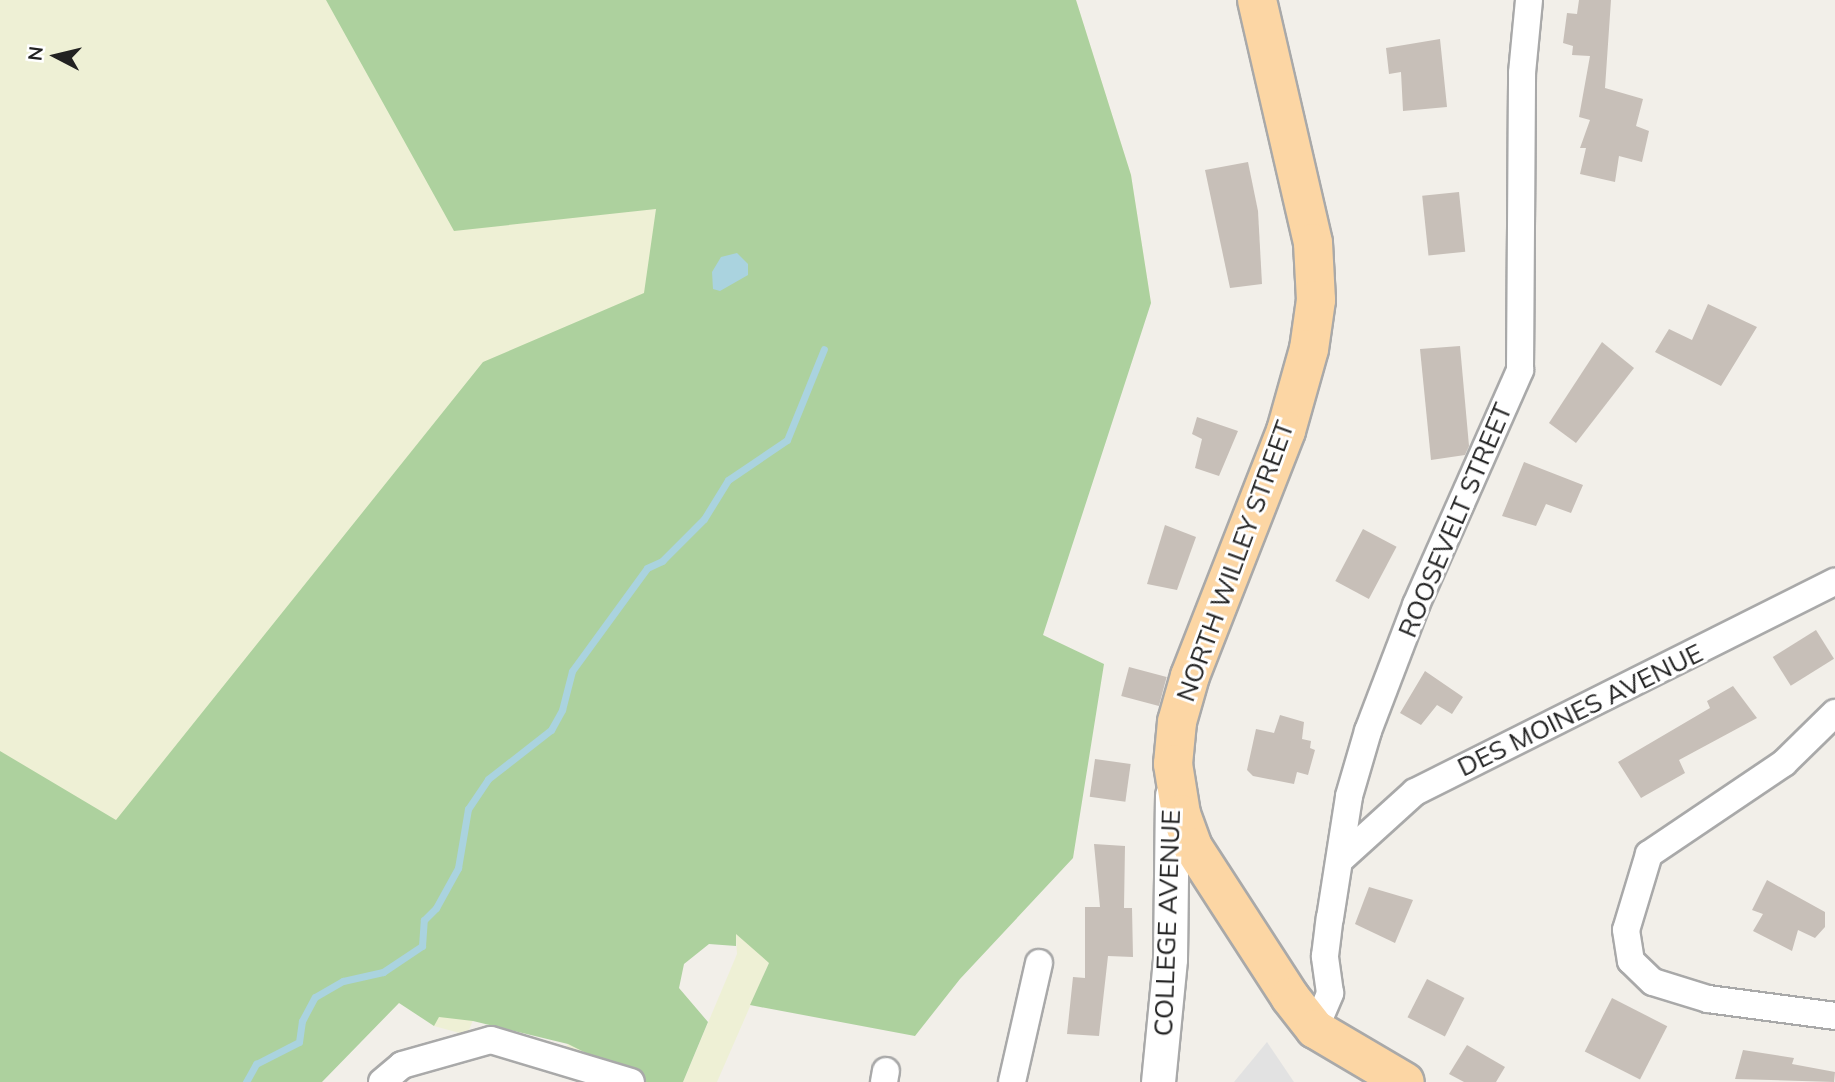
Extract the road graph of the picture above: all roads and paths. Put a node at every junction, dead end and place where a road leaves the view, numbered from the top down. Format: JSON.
{"nodes":[{"id":1,"x":1258,"y":0,"type":"edge"},
{"id":2,"x":1529,"y":0,"type":"edge"},
{"id":3,"x":1835,"y":582,"type":"edge"},
{"id":4,"x":1835,"y":713,"type":"edge"},
{"id":5,"x":1173,"y":764,"type":"junction"},
{"id":6,"x":1340,"y":860,"type":"junction"},
{"id":7,"x":1040,"y":963,"type":"dead end"},
{"id":8,"x":1835,"y":1016,"type":"edge"},
{"id":9,"x":1315,"y":1029,"type":"junction"},
{"id":10,"x":382,"y":1082,"type":"edge"},
{"id":11,"x":631,"y":1082,"type":"edge"},
{"id":12,"x":1012,"y":1082,"type":"edge"},
{"id":13,"x":1158,"y":1082,"type":"edge"},
{"id":14,"x":1405,"y":1082,"type":"edge"}],
"edges":[{"from":1,"to":5,"type":"main road","name":"NORTH WILLEY STREET"},
{"from":2,"to":6,"type":"street","name":"ROOSEVELT STREET"},
{"from":3,"to":6,"type":"street","name":"DES MOINES AVENUE"},
{"from":4,"to":8,"type":"street"},
{"from":5,"to":9,"type":"main road","name":"NORTH WILLEY STREET"},
{"from":5,"to":13,"type":"street","name":"COLLEGE AVENUE"},
{"from":6,"to":9,"type":"street","name":"ROOSEVELT STREET"},
{"from":7,"to":12,"type":"street"},
{"from":9,"to":14,"type":"main road","name":"NORTH WILLEY STREET"},
{"from":10,"to":11,"type":"street"}]}
